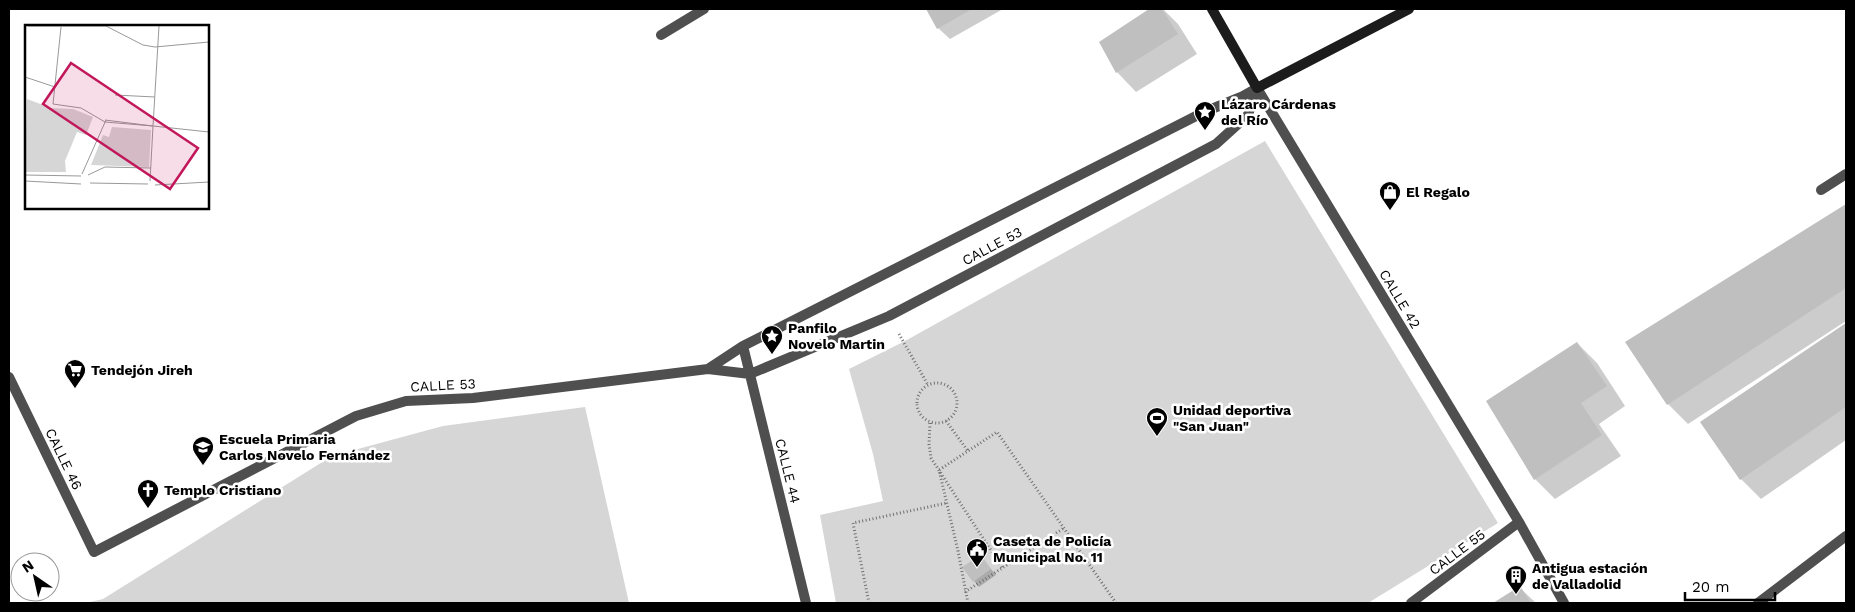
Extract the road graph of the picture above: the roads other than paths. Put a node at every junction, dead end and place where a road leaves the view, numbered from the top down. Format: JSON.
{"nodes":[{"id":1,"x":704,"y":9,"type":"edge"},
{"id":2,"x":1212,"y":9,"type":"edge"},
{"id":3,"x":1409,"y":9,"type":"edge"},
{"id":4,"x":661,"y":35,"type":"dead end"},
{"id":5,"x":1257,"y":88,"type":"junction"},
{"id":6,"x":1846,"y":174,"type":"edge"},
{"id":7,"x":1821,"y":190,"type":"dead end"},
{"id":8,"x":742,"y":346,"type":"junction"},
{"id":9,"x":708,"y":369,"type":"junction"},
{"id":10,"x":750,"y":374,"type":"junction"},
{"id":11,"x":9,"y":377,"type":"edge"},
{"id":12,"x":1520,"y":522,"type":"junction"},
{"id":13,"x":1846,"y":536,"type":"edge"},
{"id":14,"x":94,"y":552,"type":"joint"},
{"id":15,"x":806,"y":603,"type":"edge"},
{"id":16,"x":1411,"y":603,"type":"edge"},
{"id":17,"x":1564,"y":603,"type":"edge"},
{"id":18,"x":1758,"y":603,"type":"edge"}],
"edges":[{"from":1,"to":4,"type":"street"},
{"from":2,"to":5,"type":"main road","name":"CALLE 42"},
{"from":3,"to":5,"type":"main road","name":"CALLE 53"},
{"from":5,"to":8,"type":"street","name":"CALLE 53"},
{"from":5,"to":10,"type":"street","name":"CALLE 53"},
{"from":5,"to":12,"type":"street","name":"CALLE 42"},
{"from":6,"to":7,"type":"street"},
{"from":8,"to":9,"type":"street","name":"CALLE 53"},
{"from":8,"to":10,"type":"street","name":"CALLE 44"},
{"from":9,"to":10,"type":"street","name":"CALLE 53"},
{"from":9,"to":14,"type":"street","name":"CALLE 53"},
{"from":10,"to":15,"type":"street","name":"CALLE 44"},
{"from":11,"to":14,"type":"street","name":"CALLE 46"},
{"from":12,"to":16,"type":"street","name":"CALLE 55"},
{"from":12,"to":17,"type":"street","name":"CALLE 42"},
{"from":13,"to":18,"type":"street"}]}
